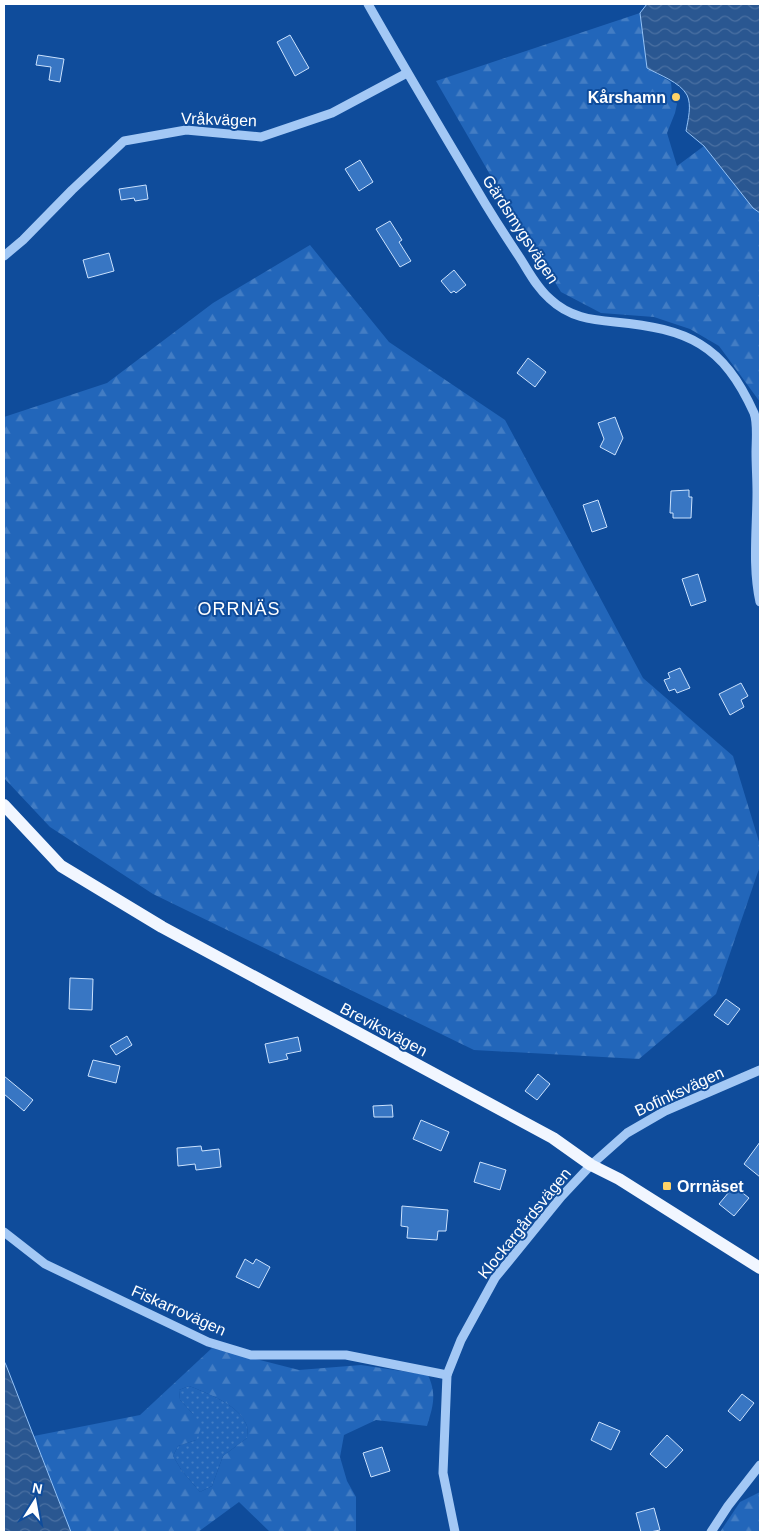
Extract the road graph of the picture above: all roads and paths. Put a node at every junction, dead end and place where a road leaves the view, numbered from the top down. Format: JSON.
{"nodes":[{"id":1,"x":368,"y":4,"type":"edge"},
{"id":2,"x":407,"y":73,"type":"junction"},
{"id":3,"x":4,"y":256,"type":"edge"},
{"id":4,"x":760,"y":602,"type":"edge"},
{"id":5,"x":4,"y":805,"type":"edge"},
{"id":6,"x":760,"y":1070,"type":"edge"},
{"id":7,"x":591,"y":1164,"type":"junction"},
{"id":8,"x":4,"y":1232,"type":"edge"},
{"id":9,"x":760,"y":1268,"type":"edge"},
{"id":10,"x":447,"y":1375,"type":"junction"},
{"id":11,"x":760,"y":1465,"type":"edge"},
{"id":12,"x":454,"y":1532,"type":"edge"},
{"id":13,"x":711,"y":1532,"type":"edge"}],
"edges":[{"from":1,"to":2,"type":"street","name":"Gärdsmygsvägen"},
{"from":2,"to":3,"type":"street","name":"Vråkvägen"},
{"from":2,"to":4,"type":"street","name":"Gärdsmygsvägen"},
{"from":5,"to":7,"type":"main road","name":"Breviksvägen"},
{"from":6,"to":7,"type":"street","name":"Bofinksvägen"},
{"from":7,"to":9,"type":"main road","name":"Breviksvägen"},
{"from":7,"to":10,"type":"street","name":"Klockargårdsvägen"},
{"from":8,"to":10,"type":"street","name":"Fiskarrovägen"},
{"from":10,"to":12,"type":"street","name":"Klockargårdsvägen"},
{"from":11,"to":13,"type":"street"}]}
